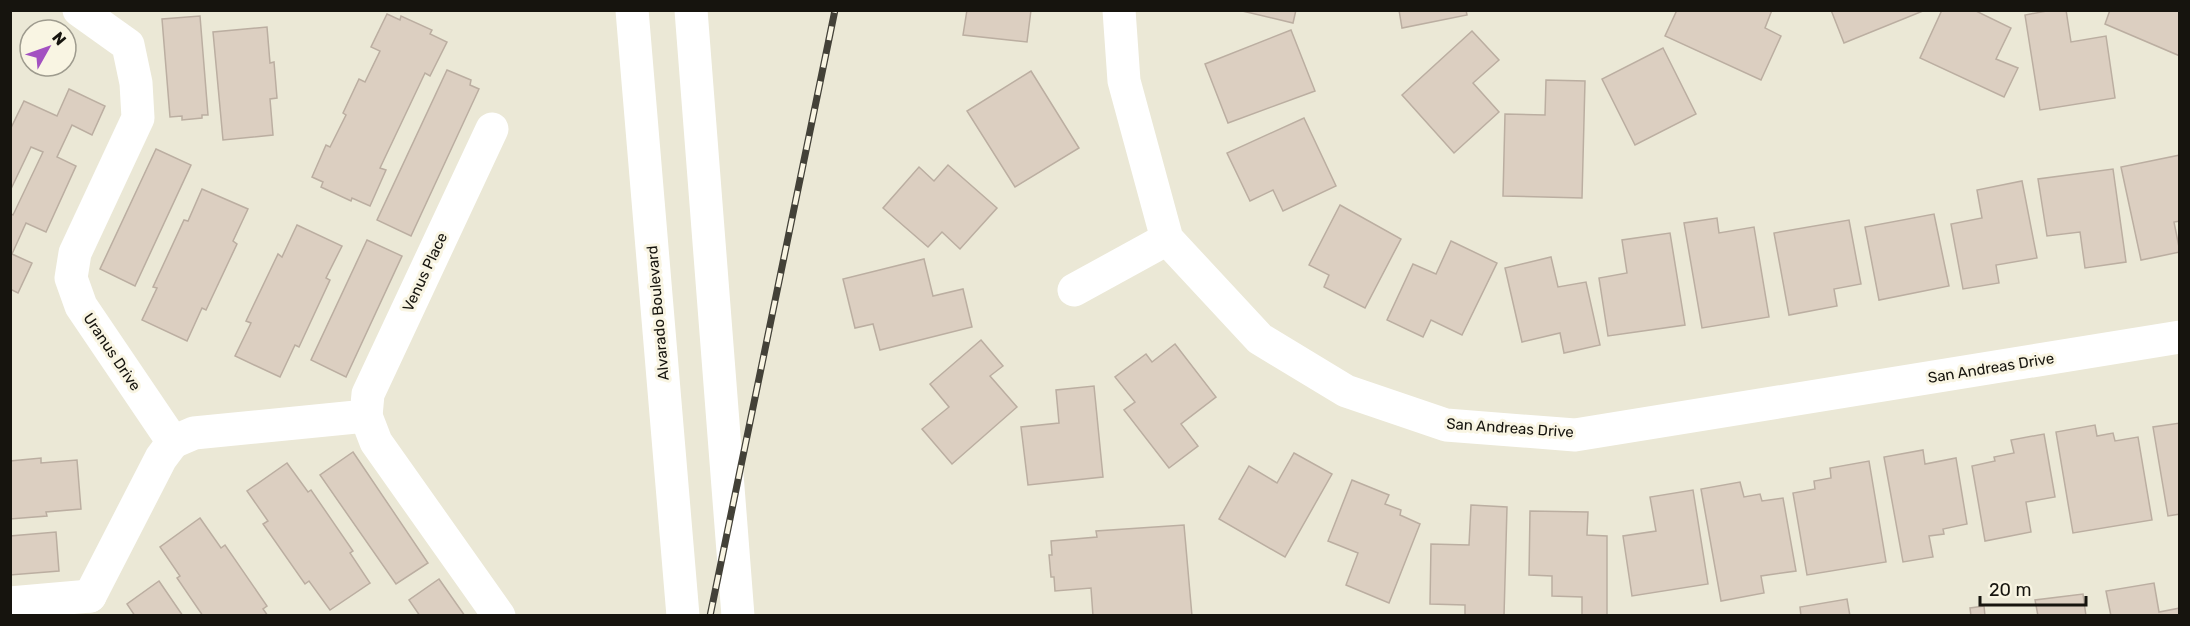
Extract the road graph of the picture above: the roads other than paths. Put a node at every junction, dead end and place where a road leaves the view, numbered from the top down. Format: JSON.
{"nodes":[{"id":1,"x":79,"y":10,"type":"edge"},
{"id":2,"x":632,"y":10,"type":"edge"},
{"id":3,"x":691,"y":10,"type":"edge"},
{"id":4,"x":1119,"y":10,"type":"edge"},
{"id":5,"x":492,"y":129,"type":"dead end"},
{"id":6,"x":1167,"y":239,"type":"junction"},
{"id":7,"x":1074,"y":290,"type":"dead end"},
{"id":8,"x":2180,"y":337,"type":"edge"},
{"id":9,"x":366,"y":416,"type":"junction"},
{"id":10,"x":174,"y":442,"type":"junction"},
{"id":11,"x":10,"y":603,"type":"edge"},
{"id":12,"x":97,"y":606,"type":"edge"},
{"id":13,"x":499,"y":615,"type":"edge"},
{"id":14,"x":683,"y":615,"type":"edge"},
{"id":15,"x":738,"y":615,"type":"edge"}],
"edges":[{"from":1,"to":10,"type":"street","name":"Uranus Drive"},
{"from":2,"to":14,"type":"street","name":"Alvarado Boulevard"},
{"from":3,"to":15,"type":"street"},
{"from":4,"to":6,"type":"street","name":"San Andreas Drive"},
{"from":5,"to":9,"type":"street","name":"Venus Place"},
{"from":6,"to":7,"type":"street"},
{"from":6,"to":8,"type":"street","name":"San Andreas Drive"},
{"from":9,"to":10,"type":"street"},
{"from":9,"to":13,"type":"street"},
{"from":10,"to":12,"type":"street"},
{"from":11,"to":12,"type":"street"}]}
